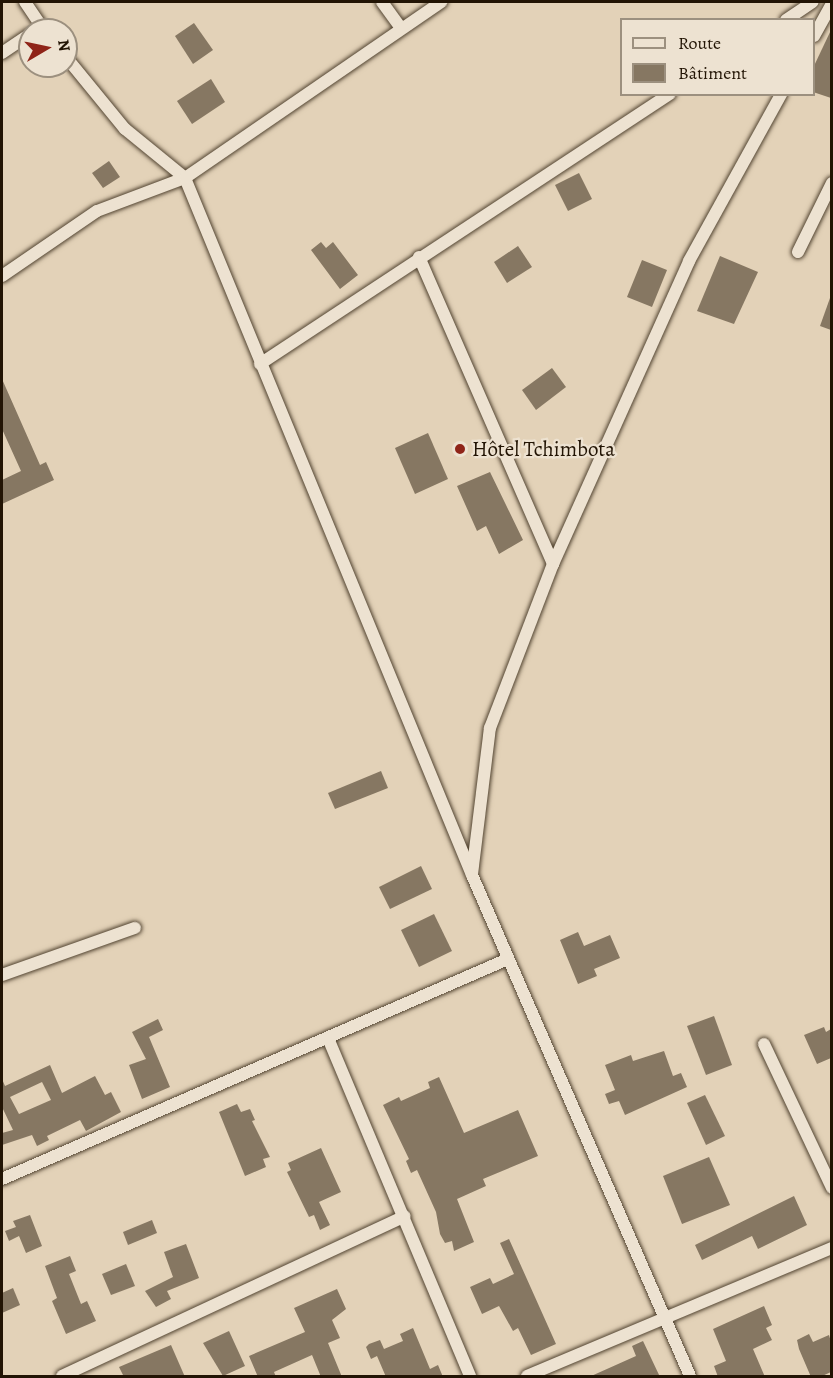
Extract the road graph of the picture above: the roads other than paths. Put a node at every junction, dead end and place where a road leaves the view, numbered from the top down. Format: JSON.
{"nodes":[{"id":1,"x":25,"y":2,"type":"edge"},
{"id":2,"x":382,"y":2,"type":"edge"},
{"id":3,"x":441,"y":2,"type":"edge"},
{"id":4,"x":813,"y":2,"type":"edge"},
{"id":5,"x":831,"y":3,"type":"edge"},
{"id":6,"x":34,"y":18,"type":"edge"},
{"id":7,"x":789,"y":18,"type":"edge"},
{"id":8,"x":401,"y":28,"type":"junction"},
{"id":9,"x":815,"y":32,"type":"edge"},
{"id":10,"x":18,"y":43,"type":"edge"},
{"id":11,"x":2,"y":54,"type":"edge"},
{"id":12,"x":78,"y":72,"type":"edge"},
{"id":13,"x":667,"y":96,"type":"edge"},
{"id":14,"x":780,"y":96,"type":"edge"},
{"id":15,"x":185,"y":178,"type":"junction"},
{"id":16,"x":831,"y":183,"type":"edge"},
{"id":17,"x":798,"y":252,"type":"dead end"},
{"id":18,"x":419,"y":256,"type":"junction"},
{"id":19,"x":2,"y":276,"type":"edge"},
{"id":20,"x":260,"y":364,"type":"junction"},
{"id":21,"x":553,"y":564,"type":"junction"},
{"id":22,"x":472,"y":875,"type":"junction"},
{"id":23,"x":135,"y":928,"type":"dead end"},
{"id":24,"x":508,"y":959,"type":"junction"},
{"id":25,"x":2,"y":975,"type":"edge"},
{"id":26,"x":328,"y":1038,"type":"junction"},
{"id":27,"x":764,"y":1044,"type":"dead end"},
{"id":28,"x":2,"y":1179,"type":"edge"},
{"id":29,"x":831,"y":1188,"type":"edge"},
{"id":30,"x":405,"y":1216,"type":"junction"},
{"id":31,"x":831,"y":1248,"type":"edge"},
{"id":32,"x":664,"y":1317,"type":"junction"},
{"id":33,"x":62,"y":1377,"type":"edge"},
{"id":34,"x":470,"y":1377,"type":"edge"},
{"id":35,"x":527,"y":1377,"type":"edge"},
{"id":36,"x":690,"y":1377,"type":"edge"}],
"edges":[{"from":1,"to":6,"type":"street"},
{"from":2,"to":8,"type":"street"},
{"from":3,"to":8,"type":"street"},
{"from":4,"to":7,"type":"street"},
{"from":5,"to":9,"type":"street"},
{"from":8,"to":15,"type":"street"},
{"from":10,"to":11,"type":"street"},
{"from":12,"to":15,"type":"street"},
{"from":13,"to":18,"type":"street"},
{"from":14,"to":21,"type":"street"},
{"from":15,"to":19,"type":"street"},
{"from":15,"to":20,"type":"street"},
{"from":16,"to":17,"type":"street"},
{"from":18,"to":20,"type":"street"},
{"from":18,"to":21,"type":"street"},
{"from":20,"to":22,"type":"street"},
{"from":21,"to":22,"type":"street"},
{"from":22,"to":24,"type":"street"},
{"from":23,"to":25,"type":"street"},
{"from":24,"to":26,"type":"street"},
{"from":24,"to":32,"type":"street"},
{"from":26,"to":28,"type":"street"},
{"from":26,"to":30,"type":"street"},
{"from":27,"to":29,"type":"street"},
{"from":30,"to":33,"type":"street"},
{"from":30,"to":34,"type":"street"},
{"from":31,"to":32,"type":"street"},
{"from":32,"to":35,"type":"street"},
{"from":32,"to":36,"type":"street"}]}
